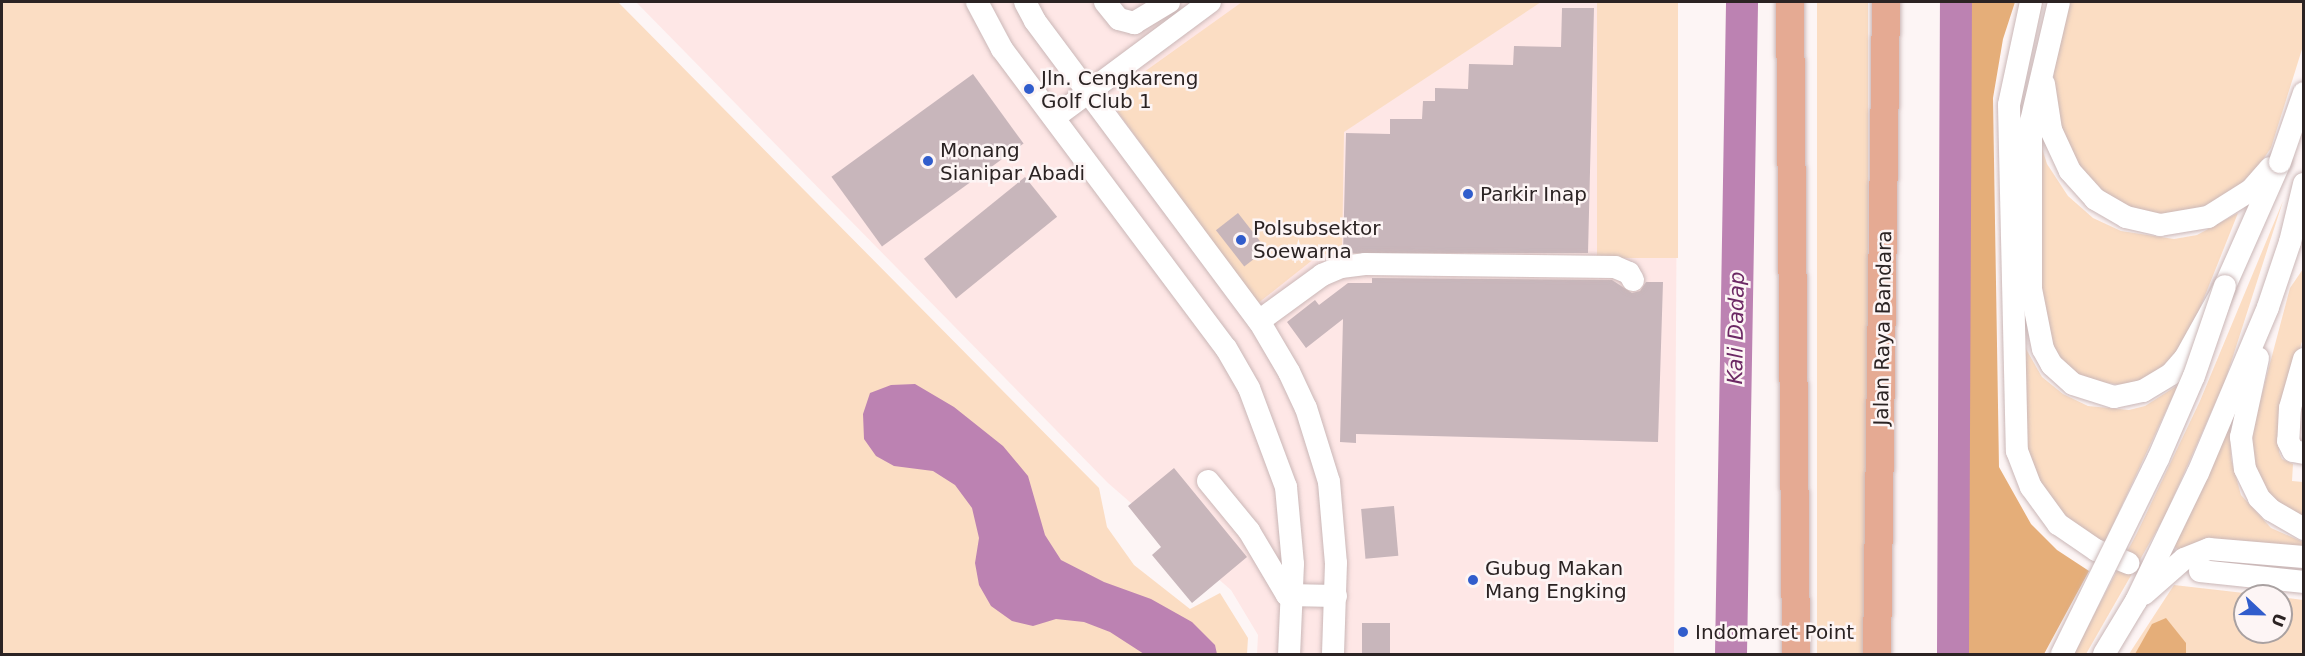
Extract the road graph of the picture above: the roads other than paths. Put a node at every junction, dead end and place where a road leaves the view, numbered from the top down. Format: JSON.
{"nodes":[{"id":1,"x":976,"y":2,"type":"edge"},
{"id":2,"x":1025,"y":2,"type":"edge"},
{"id":3,"x":1105,"y":2,"type":"edge"},
{"id":4,"x":1169,"y":2,"type":"edge"},
{"id":5,"x":1210,"y":2,"type":"edge"},
{"id":6,"x":1790,"y":2,"type":"edge"},
{"id":7,"x":1886,"y":2,"type":"edge"},
{"id":8,"x":2031,"y":2,"type":"edge"},
{"id":9,"x":2058,"y":2,"type":"edge"},
{"id":10,"x":2042,"y":60,"type":"junction"},
{"id":11,"x":1089,"y":91,"type":"junction"},
{"id":12,"x":2304,"y":93,"type":"edge"},
{"id":13,"x":2304,"y":100,"type":"edge"},
{"id":14,"x":1055,"y":117,"type":"junction"},
{"id":15,"x":2304,"y":184,"type":"edge"},
{"id":16,"x":2297,"y":240,"type":"edge"},
{"id":17,"x":1633,"y":280,"type":"dead end"},
{"id":18,"x":2225,"y":286,"type":"junction"},
{"id":19,"x":2268,"y":307,"type":"junction"},
{"id":20,"x":1259,"y":321,"type":"junction"},
{"id":21,"x":2304,"y":360,"type":"edge"},
{"id":22,"x":2304,"y":453,"type":"edge"},
{"id":23,"x":1208,"y":481,"type":"dead end"},
{"id":24,"x":2304,"y":529,"type":"edge"},
{"id":25,"x":2304,"y":557,"type":"edge"},
{"id":26,"x":2129,"y":563,"type":"dead end"},
{"id":27,"x":2200,"y":571,"type":"dead end"},
{"id":28,"x":1877,"y":572,"type":"junction"},
{"id":29,"x":2304,"y":582,"type":"edge"},
{"id":30,"x":1336,"y":596,"type":"junction"},
{"id":31,"x":1293,"y":597,"type":"junction"},
{"id":32,"x":2136,"y":601,"type":"junction"},
{"id":33,"x":1289,"y":654,"type":"edge"},
{"id":34,"x":1333,"y":654,"type":"edge"},
{"id":35,"x":1796,"y":654,"type":"edge"},
{"id":36,"x":1877,"y":654,"type":"edge"},
{"id":37,"x":1890,"y":654,"type":"edge"},
{"id":38,"x":2062,"y":654,"type":"edge"},
{"id":39,"x":2104,"y":654,"type":"edge"}],
"edges":[{"from":1,"to":14,"type":"street"},
{"from":2,"to":11,"type":"street"},
{"from":3,"to":4,"type":"street"},
{"from":5,"to":11,"type":"street"},
{"from":6,"to":35,"type":"main road"},
{"from":7,"to":28,"type":"main road","name":"Jalan Raya Bandara"},
{"from":8,"to":26,"type":"street"},
{"from":9,"to":10,"type":"street"},
{"from":10,"to":13,"type":"street"},
{"from":10,"to":18,"type":"street","bridge":true},
{"from":11,"to":14,"type":"street"},
{"from":11,"to":20,"type":"street"},
{"from":12,"to":18,"type":"street","bridge":true},
{"from":14,"to":31,"type":"street"},
{"from":15,"to":16,"type":"street"},
{"from":16,"to":19,"type":"street"},
{"from":17,"to":20,"type":"street"},
{"from":18,"to":38,"type":"street","bridge":true},
{"from":19,"to":24,"type":"street"},
{"from":19,"to":32,"type":"street"},
{"from":20,"to":30,"type":"street"},
{"from":21,"to":22,"type":"street"},
{"from":23,"to":31,"type":"street"},
{"from":25,"to":32,"type":"street"},
{"from":27,"to":29,"type":"street"},
{"from":28,"to":36,"type":"main road","name":"Jalan Raya Bandara"},
{"from":28,"to":37,"type":"street"},
{"from":30,"to":31,"type":"street"},
{"from":30,"to":34,"type":"street"},
{"from":31,"to":33,"type":"street"},
{"from":32,"to":39,"type":"street"}]}
